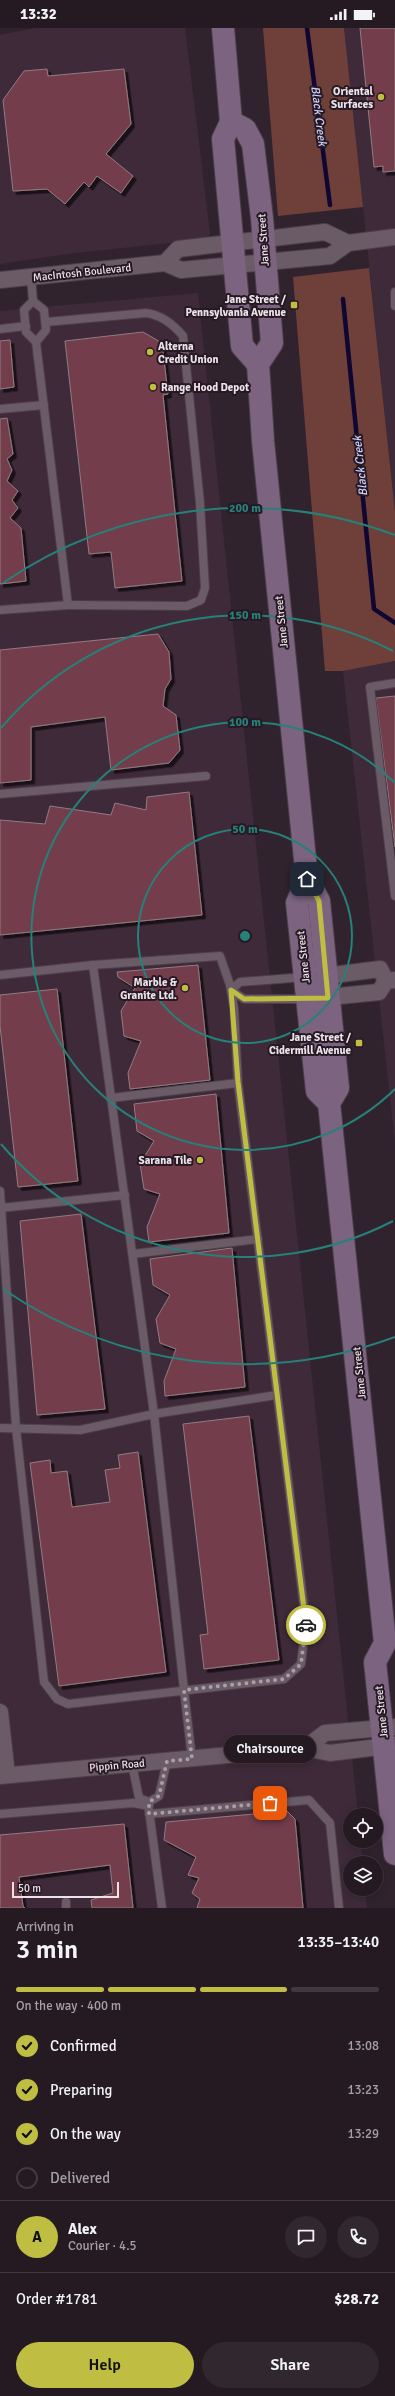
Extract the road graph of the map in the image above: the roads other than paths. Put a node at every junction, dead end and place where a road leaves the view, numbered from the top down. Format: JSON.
{"nodes":[{"id":1,"x":222,"y":28,"type":"edge"},
{"id":2,"x":231,"y":122,"type":"junction"},
{"id":3,"x":395,"y":237,"type":"edge"},
{"id":4,"x":264,"y":239,"type":"junction"},
{"id":5,"x":348,"y":243,"type":"junction"},
{"id":6,"x":232,"y":244,"type":"junction"},
{"id":7,"x":265,"y":262,"type":"junction"},
{"id":8,"x":164,"y":263,"type":"junction"},
{"id":9,"x":235,"y":266,"type":"junction"},
{"id":10,"x":31,"y":277,"type":"junction"},
{"id":11,"x":0,"y":280,"type":"edge"},
{"id":12,"x":395,"y":292,"type":"edge"},
{"id":13,"x":33,"y":302,"type":"junction"},
{"id":14,"x":395,"y":306,"type":"edge"},
{"id":15,"x":46,"y":322,"type":"junction"},
{"id":16,"x":26,"y":326,"type":"junction"},
{"id":17,"x":0,"y":329,"type":"edge"},
{"id":18,"x":36,"y":342,"type":"junction"},
{"id":19,"x":258,"y":364,"type":"junction"},
{"id":20,"x":44,"y":405,"type":"junction"},
{"id":21,"x":0,"y":409,"type":"edge"},
{"id":22,"x":68,"y":604,"type":"junction"},
{"id":23,"x":0,"y":610,"type":"edge"},
{"id":24,"x":395,"y":683,"type":"edge"},
{"id":25,"x":206,"y":776,"type":"dead end"},
{"id":26,"x":0,"y":794,"type":"edge"},
{"id":27,"x":395,"y":896,"type":"edge"},
{"id":28,"x":93,"y":965,"type":"junction"},
{"id":29,"x":0,"y":975,"type":"edge"},
{"id":30,"x":315,"y":977,"type":"junction"},
{"id":31,"x":391,"y":980,"type":"edge"},
{"id":32,"x":231,"y":990,"type":"junction"},
{"id":33,"x":317,"y":998,"type":"junction"},
{"id":34,"x":238,"y":1082,"type":"junction"},
{"id":35,"x":112,"y":1098,"type":"junction"},
{"id":36,"x":0,"y":1191,"type":"edge"},
{"id":37,"x":125,"y":1195,"type":"junction"},
{"id":38,"x":1,"y":1208,"type":"edge"},
{"id":39,"x":258,"y":1239,"type":"junction"},
{"id":40,"x":133,"y":1254,"type":"junction"},
{"id":41,"x":278,"y":1395,"type":"junction"},
{"id":42,"x":154,"y":1414,"type":"junction"},
{"id":43,"x":0,"y":1428,"type":"edge"},
{"id":44,"x":16,"y":1428,"type":"junction"},
{"id":45,"x":390,"y":1648,"type":"edge"},
{"id":46,"x":184,"y":1690,"type":"junction"},
{"id":47,"x":0,"y":1712,"type":"edge"},
{"id":48,"x":389,"y":1736,"type":"edge"},
{"id":49,"x":192,"y":1759,"type":"junction"},
{"id":50,"x":167,"y":1761,"type":"junction"},
{"id":51,"x":132,"y":1764,"type":"junction"},
{"id":52,"x":3,"y":1776,"type":"edge"},
{"id":53,"x":149,"y":1807,"type":"junction"},
{"id":54,"x":0,"y":1814,"type":"edge"},
{"id":55,"x":395,"y":1854,"type":"edge"},
{"id":56,"x":162,"y":1908,"type":"edge"},
{"id":57,"x":338,"y":1908,"type":"edge"}],
"edges":[{"from":1,"to":2,"type":"main road"},
{"from":2,"to":4,"type":"main road","name":"Jane Street"},
{"from":2,"to":6,"type":"main road"},
{"from":3,"to":5,"type":"street"},
{"from":4,"to":5,"type":"street"},
{"from":4,"to":6,"type":"street"},
{"from":4,"to":7,"type":"main road","name":"Jane Street"},
{"from":5,"to":7,"type":"street","name":"MacIntosh Boulevard"},
{"from":6,"to":8,"type":"street"},
{"from":6,"to":9,"type":"main road"},
{"from":7,"to":9,"type":"street","name":"MacIntosh Boulevard"},
{"from":7,"to":19,"type":"main road","name":"Jane Street"},
{"from":8,"to":9,"type":"street","name":"MacIntosh Boulevard"},
{"from":8,"to":10,"type":"street","name":"MacIntosh Boulevard"},
{"from":9,"to":19,"type":"main road"},
{"from":10,"to":11,"type":"street","name":"MacIntosh Boulevard"},
{"from":10,"to":13,"type":"lane"},
{"from":12,"to":14,"type":"lane"},
{"from":13,"to":15,"type":"lane"},
{"from":13,"to":16,"type":"lane"},
{"from":15,"to":18,"type":"lane"},
{"from":15,"to":22,"type":"lane"},
{"from":16,"to":17,"type":"lane"},
{"from":16,"to":18,"type":"lane"},
{"from":18,"to":20,"type":"lane"},
{"from":19,"to":30,"type":"main road","name":"Jane Street"},
{"from":20,"to":21,"type":"lane"},
{"from":20,"to":22,"type":"lane"},
{"from":22,"to":23,"type":"lane"},
{"from":24,"to":27,"type":"lane"},
{"from":25,"to":26,"type":"lane"},
{"from":28,"to":29,"type":"lane"},
{"from":28,"to":32,"type":"lane"},
{"from":28,"to":35,"type":"lane"},
{"from":30,"to":31,"type":"street"},
{"from":30,"to":32,"type":"lane"},
{"from":30,"to":33,"type":"main road","name":"Jane Street"},
{"from":31,"to":33,"type":"street"},
{"from":32,"to":33,"type":"lane"},
{"from":32,"to":34,"type":"lane"},
{"from":33,"to":45,"type":"main road","name":"Jane Street"},
{"from":34,"to":35,"type":"lane"},
{"from":34,"to":39,"type":"lane"},
{"from":35,"to":37,"type":"lane"},
{"from":36,"to":38,"type":"lane"},
{"from":37,"to":38,"type":"lane"},
{"from":37,"to":40,"type":"lane"},
{"from":38,"to":44,"type":"lane"},
{"from":39,"to":40,"type":"lane"},
{"from":39,"to":41,"type":"lane"},
{"from":40,"to":42,"type":"lane"},
{"from":41,"to":42,"type":"lane"},
{"from":41,"to":46,"type":"lane"},
{"from":42,"to":44,"type":"lane"},
{"from":42,"to":46,"type":"lane"},
{"from":43,"to":44,"type":"lane"},
{"from":44,"to":46,"type":"lane"},
{"from":45,"to":48,"type":"main road","name":"Jane Street"},
{"from":46,"to":49,"type":"lane"},
{"from":47,"to":52,"type":"street"},
{"from":48,"to":49,"type":"street","name":"Pippin Road"},
{"from":48,"to":55,"type":"main road","name":"Jane Street"},
{"from":49,"to":50,"type":"street","name":"Pippin Road"},
{"from":50,"to":51,"type":"street","name":"Pippin Road"},
{"from":50,"to":53,"type":"lane"},
{"from":51,"to":52,"type":"street","name":"Pippin Road"},
{"from":51,"to":53,"type":"lane"},
{"from":53,"to":54,"type":"lane"},
{"from":53,"to":56,"type":"lane"},
{"from":53,"to":57,"type":"lane"}]}
